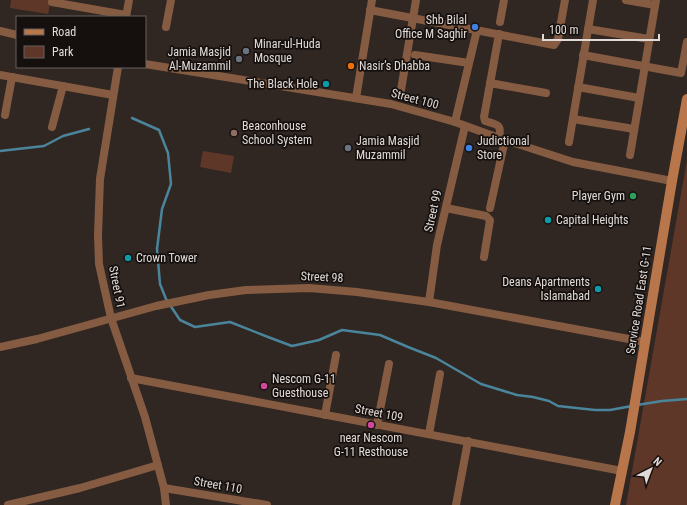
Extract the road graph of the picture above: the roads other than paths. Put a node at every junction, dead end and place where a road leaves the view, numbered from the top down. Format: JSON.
{"nodes":[{"id":1,"x":129,"y":0,"type":"edge"},
{"id":2,"x":171,"y":0,"type":"edge"},
{"id":3,"x":372,"y":0,"type":"edge"},
{"id":4,"x":416,"y":0,"type":"edge"},
{"id":5,"x":504,"y":0,"type":"edge"},
{"id":6,"x":565,"y":0,"type":"edge"},
{"id":7,"x":593,"y":0,"type":"edge"},
{"id":8,"x":626,"y":0,"type":"edge"},
{"id":9,"x":52,"y":2,"type":"dead end"},
{"id":10,"x":656,"y":2,"type":"edge"},
{"id":11,"x":370,"y":10,"type":"junction"},
{"id":12,"x":126,"y":16,"type":"edge"},
{"id":13,"x":413,"y":18,"type":"junction"},
{"id":14,"x":500,"y":22,"type":"dead end"},
{"id":15,"x":166,"y":27,"type":"dead end"},
{"id":16,"x":588,"y":29,"type":"junction"},
{"id":17,"x":476,"y":30,"type":"junction"},
{"id":18,"x":0,"y":32,"type":"edge"},
{"id":19,"x":499,"y":34,"type":"junction"},
{"id":20,"x":16,"y":35,"type":"edge"},
{"id":21,"x":649,"y":39,"type":"junction"},
{"id":22,"x":687,"y":42,"type":"edge"},
{"id":23,"x":415,"y":55,"type":"dead end"},
{"id":24,"x":583,"y":55,"type":"junction"},
{"id":25,"x":469,"y":63,"type":"junction"},
{"id":26,"x":146,"y":64,"type":"edge"},
{"id":27,"x":645,"y":66,"type":"junction"},
{"id":28,"x":118,"y":68,"type":"edge"},
{"id":29,"x":0,"y":75,"type":"edge"},
{"id":30,"x":12,"y":77,"type":"junction"},
{"id":31,"x":490,"y":83,"type":"junction"},
{"id":32,"x":62,"y":86,"type":"junction"},
{"id":33,"x":578,"y":87,"type":"junction"},
{"id":34,"x":401,"y":90,"type":"dead end"},
{"id":35,"x":546,"y":93,"type":"dead end"},
{"id":36,"x":113,"y":96,"type":"junction"},
{"id":37,"x":356,"y":98,"type":"junction"},
{"id":38,"x":639,"y":98,"type":"junction"},
{"id":39,"x":687,"y":99,"type":"edge"},
{"id":40,"x":5,"y":115,"type":"dead end"},
{"id":41,"x":573,"y":119,"type":"junction"},
{"id":42,"x":455,"y":122,"type":"junction"},
{"id":43,"x":465,"y":126,"type":"junction"},
{"id":44,"x":52,"y":127,"type":"dead end"},
{"id":45,"x":634,"y":130,"type":"junction"},
{"id":46,"x":502,"y":139,"type":"junction"},
{"id":47,"x":569,"y":142,"type":"dead end"},
{"id":48,"x":630,"y":155,"type":"dead end"},
{"id":49,"x":672,"y":181,"type":"junction"},
{"id":50,"x":446,"y":208,"type":"junction"},
{"id":51,"x":490,"y":208,"type":"dead end"},
{"id":52,"x":484,"y":257,"type":"dead end"},
{"id":53,"x":429,"y":302,"type":"junction"},
{"id":54,"x":111,"y":318,"type":"junction"},
{"id":55,"x":645,"y":342,"type":"junction"},
{"id":56,"x":0,"y":347,"type":"edge"},
{"id":57,"x":336,"y":355,"type":"dead end"},
{"id":58,"x":389,"y":364,"type":"dead end"},
{"id":59,"x":440,"y":374,"type":"dead end"},
{"id":60,"x":132,"y":378,"type":"junction"},
{"id":61,"x":325,"y":415,"type":"junction"},
{"id":62,"x":377,"y":424,"type":"junction"},
{"id":63,"x":429,"y":434,"type":"junction"},
{"id":64,"x":468,"y":442,"type":"junction"},
{"id":65,"x":158,"y":465,"type":"junction"},
{"id":66,"x":622,"y":471,"type":"junction"},
{"id":67,"x":164,"y":488,"type":"junction"},
{"id":68,"x":8,"y":505,"type":"edge"},
{"id":69,"x":166,"y":505,"type":"edge"},
{"id":70,"x":267,"y":505,"type":"edge"},
{"id":71,"x":456,"y":505,"type":"edge"},
{"id":72,"x":615,"y":505,"type":"edge"}],
"edges":[{"from":1,"to":12,"type":"street"},
{"from":2,"to":15,"type":"street"},
{"from":3,"to":11,"type":"street"},
{"from":4,"to":13,"type":"street"},
{"from":5,"to":14,"type":"street"},
{"from":6,"to":19,"type":"street"},
{"from":7,"to":16,"type":"street"},
{"from":8,"to":10,"type":"street"},
{"from":9,"to":12,"type":"street"},
{"from":10,"to":21,"type":"street"},
{"from":11,"to":13,"type":"street"},
{"from":11,"to":37,"type":"street"},
{"from":13,"to":17,"type":"street"},
{"from":13,"to":34,"type":"street"},
{"from":16,"to":21,"type":"street"},
{"from":16,"to":24,"type":"street"},
{"from":17,"to":19,"type":"street"},
{"from":17,"to":25,"type":"street"},
{"from":18,"to":20,"type":"street"},
{"from":19,"to":31,"type":"street"},
{"from":21,"to":27,"type":"street"},
{"from":22,"to":27,"type":"street"},
{"from":23,"to":25,"type":"street"},
{"from":24,"to":27,"type":"street"},
{"from":24,"to":33,"type":"street"},
{"from":25,"to":42,"type":"street"},
{"from":26,"to":37,"type":"street","name":"Street 100"},
{"from":27,"to":38,"type":"street"},
{"from":28,"to":36,"type":"street","name":"Street 91"},
{"from":29,"to":30,"type":"street"},
{"from":30,"to":32,"type":"street"},
{"from":30,"to":40,"type":"street"},
{"from":31,"to":35,"type":"street"},
{"from":31,"to":46,"type":"street"},
{"from":32,"to":36,"type":"street"},
{"from":32,"to":44,"type":"street"},
{"from":33,"to":38,"type":"street"},
{"from":33,"to":41,"type":"street"},
{"from":36,"to":54,"type":"street","name":"Street 91"},
{"from":37,"to":42,"type":"street","name":"Street 100"},
{"from":38,"to":45,"type":"street"},
{"from":39,"to":49,"type":"street","name":"Service Road East G-11"},
{"from":41,"to":45,"type":"street"},
{"from":41,"to":47,"type":"street"},
{"from":42,"to":43,"type":"street","name":"Street 100"},
{"from":43,"to":46,"type":"street","name":"Street 100"},
{"from":43,"to":50,"type":"street","name":"Street 99"},
{"from":45,"to":48,"type":"street"},
{"from":46,"to":49,"type":"street","name":"Street 100"},
{"from":46,"to":51,"type":"street"},
{"from":49,"to":55,"type":"street","name":"Service Road East G-11"},
{"from":50,"to":52,"type":"street"},
{"from":50,"to":53,"type":"street","name":"Street 99"},
{"from":53,"to":54,"type":"street","name":"Street 98"},
{"from":53,"to":55,"type":"street","name":"Street 98"},
{"from":54,"to":56,"type":"street","name":"Street 98"},
{"from":54,"to":60,"type":"street","name":"Street 91"},
{"from":55,"to":66,"type":"street","name":"Service Road East G-11"},
{"from":57,"to":61,"type":"street"},
{"from":58,"to":62,"type":"street"},
{"from":59,"to":63,"type":"street"},
{"from":60,"to":61,"type":"street","name":"Street 109"},
{"from":60,"to":65,"type":"street","name":"Street 91"},
{"from":61,"to":62,"type":"street","name":"Street 109"},
{"from":62,"to":63,"type":"street","name":"Street 109"},
{"from":63,"to":64,"type":"street","name":"Street 109"},
{"from":64,"to":66,"type":"street","name":"Street 109"},
{"from":64,"to":71,"type":"street"},
{"from":65,"to":67,"type":"street","name":"Street 91"},
{"from":65,"to":68,"type":"street"},
{"from":66,"to":72,"type":"street","name":"Service Road East G-11"},
{"from":67,"to":69,"type":"street","name":"Street 91"},
{"from":67,"to":70,"type":"street","name":"Street 110"}]}
